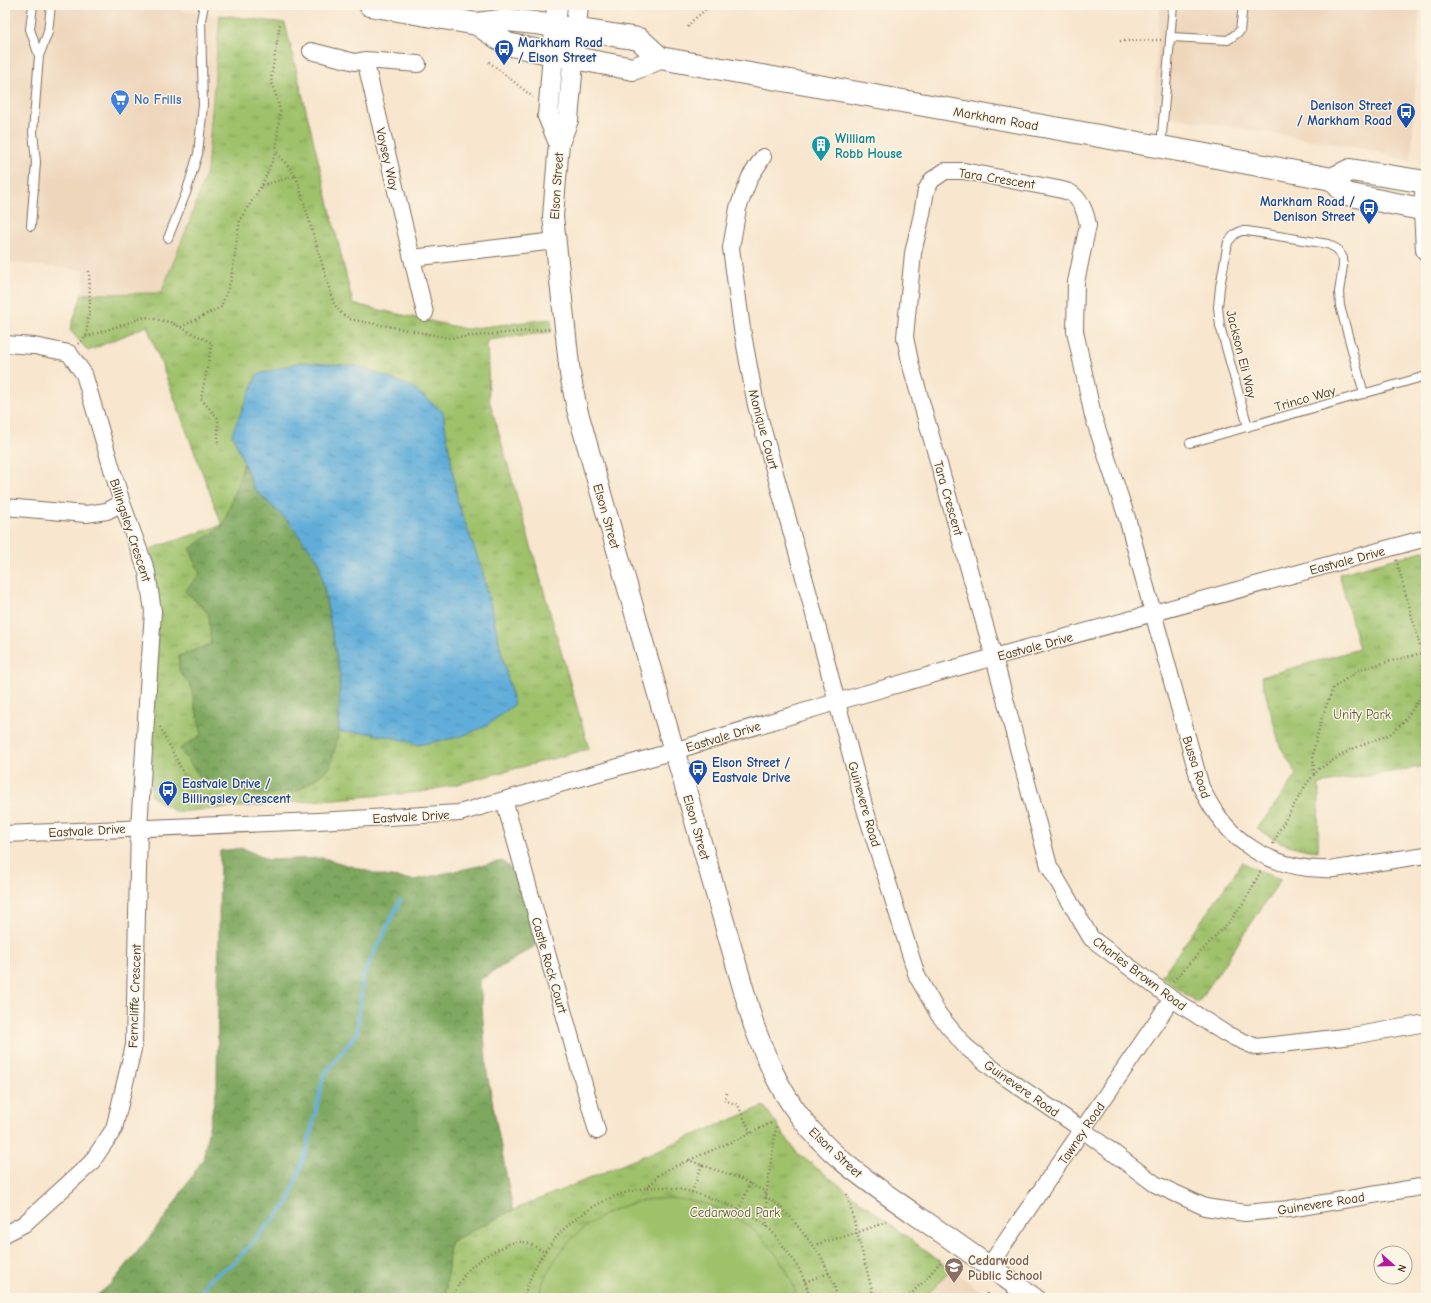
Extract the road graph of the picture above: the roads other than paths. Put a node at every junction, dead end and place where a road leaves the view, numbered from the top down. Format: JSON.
{"nodes":[{"id":1,"x":33,"y":5,"type":"edge"},
{"id":2,"x":51,"y":5,"type":"edge"},
{"id":3,"x":204,"y":5,"type":"edge"},
{"id":4,"x":370,"y":5,"type":"edge"},
{"id":5,"x":578,"y":5,"type":"edge"},
{"id":6,"x":1173,"y":5,"type":"edge"},
{"id":7,"x":1243,"y":5,"type":"edge"},
{"id":8,"x":562,"y":20,"type":"edge"},
{"id":9,"x":477,"y":24,"type":"junction"},
{"id":10,"x":1170,"y":39,"type":"junction"},
{"id":11,"x":311,"y":51,"type":"dead end"},
{"id":12,"x":39,"y":56,"type":"junction"},
{"id":13,"x":563,"y":56,"type":"junction"},
{"id":14,"x":660,"y":58,"type":"junction"},
{"id":15,"x":365,"y":60,"type":"junction"},
{"id":16,"x":418,"y":64,"type":"dead end"},
{"id":17,"x":1161,"y":147,"type":"junction"},
{"id":18,"x":763,"y":157,"type":"dead end"},
{"id":19,"x":1332,"y":179,"type":"junction"},
{"id":20,"x":1426,"y":181,"type":"edge"},
{"id":21,"x":1425,"y":210,"type":"edge"},
{"id":22,"x":31,"y":226,"type":"dead end"},
{"id":23,"x":168,"y":238,"type":"dead end"},
{"id":24,"x":555,"y":241,"type":"junction"},
{"id":25,"x":1426,"y":250,"type":"edge"},
{"id":26,"x":412,"y":258,"type":"junction"},
{"id":27,"x":425,"y":314,"type":"dead end"},
{"id":28,"x":5,"y":344,"type":"edge"},
{"id":29,"x":1426,"y":376,"type":"edge"},
{"id":30,"x":1364,"y":394,"type":"junction"},
{"id":31,"x":1248,"y":426,"type":"junction"},
{"id":32,"x":1190,"y":443,"type":"dead end"},
{"id":33,"x":122,"y":503,"type":"junction"},
{"id":34,"x":5,"y":507,"type":"edge"},
{"id":35,"x":1426,"y":538,"type":"edge"},
{"id":36,"x":1153,"y":613,"type":"junction"},
{"id":37,"x":994,"y":657,"type":"junction"},
{"id":38,"x":836,"y":702,"type":"junction"},
{"id":39,"x":674,"y":751,"type":"junction"},
{"id":40,"x":504,"y":800,"type":"junction"},
{"id":41,"x":139,"y":828,"type":"junction"},
{"id":42,"x":5,"y":834,"type":"edge"},
{"id":43,"x":1426,"y":855,"type":"edge"},
{"id":44,"x":1167,"y":996,"type":"junction"},
{"id":45,"x":1426,"y":1023,"type":"edge"},
{"id":46,"x":1082,"y":1130,"type":"junction"},
{"id":47,"x":598,"y":1131,"type":"dead end"},
{"id":48,"x":1426,"y":1186,"type":"edge"},
{"id":49,"x":5,"y":1234,"type":"edge"},
{"id":50,"x":990,"y":1266,"type":"junction"},
{"id":51,"x":1034,"y":1298,"type":"edge"}],
"edges":[{"from":1,"to":12,"type":"lane"},
{"from":2,"to":12,"type":"lane"},
{"from":3,"to":23,"type":"lane"},
{"from":4,"to":9,"type":"main road"},
{"from":5,"to":8,"type":"street","name":"Elson Street"},
{"from":6,"to":10,"type":"lane"},
{"from":7,"to":10,"type":"lane"},
{"from":8,"to":9,"type":"main road"},
{"from":8,"to":13,"type":"street","name":"Elson Street"},
{"from":8,"to":14,"type":"main road"},
{"from":9,"to":13,"type":"main road"},
{"from":10,"to":17,"type":"lane"},
{"from":11,"to":15,"type":"street"},
{"from":12,"to":22,"type":"lane"},
{"from":13,"to":14,"type":"main road"},
{"from":13,"to":24,"type":"street","name":"Elson Street"},
{"from":14,"to":17,"type":"main road","name":"Markham Road"},
{"from":15,"to":16,"type":"street"},
{"from":15,"to":26,"type":"street","name":"Voysey Way"},
{"from":17,"to":19,"type":"main road","name":"Markham Road"},
{"from":18,"to":38,"type":"street","name":"Monique Court"},
{"from":19,"to":20,"type":"main road"},
{"from":19,"to":21,"type":"main road"},
{"from":20,"to":21,"type":"street"},
{"from":21,"to":25,"type":"street"},
{"from":24,"to":26,"type":"street"},
{"from":24,"to":39,"type":"street","name":"Elson Street"},
{"from":26,"to":27,"type":"street","name":"Voysey Way"},
{"from":28,"to":33,"type":"street","name":"Billingsley Crescent"},
{"from":29,"to":30,"type":"lane","name":"Trinco Way"},
{"from":30,"to":31,"type":"lane","name":"Trinco Way"},
{"from":30,"to":31,"type":"lane","name":"Jackson Eli Way"},
{"from":31,"to":32,"type":"lane","name":"Trinco Way"},
{"from":33,"to":34,"type":"street"},
{"from":33,"to":41,"type":"street","name":"Billingsley Crescent"},
{"from":35,"to":36,"type":"street","name":"Eastvale Drive"},
{"from":36,"to":37,"type":"street","name":"Eastvale Drive"},
{"from":36,"to":37,"type":"street","name":"Tara Crescent"},
{"from":36,"to":43,"type":"street","name":"Bussa Road"},
{"from":37,"to":38,"type":"street","name":"Eastvale Drive"},
{"from":37,"to":44,"type":"street","name":"Charles Brown Road"},
{"from":38,"to":39,"type":"street","name":"Eastvale Drive"},
{"from":38,"to":46,"type":"street","name":"Guinevere Road"},
{"from":39,"to":40,"type":"street","name":"Eastvale Drive"},
{"from":39,"to":50,"type":"street","name":"Elson Street"},
{"from":40,"to":41,"type":"street","name":"Eastvale Drive"},
{"from":40,"to":47,"type":"street","name":"Castle Rock Court"},
{"from":41,"to":42,"type":"street","name":"Eastvale Drive"},
{"from":41,"to":49,"type":"street","name":"Ferncliffe Crescent"},
{"from":44,"to":45,"type":"street","name":"Charles Brown Road"},
{"from":44,"to":46,"type":"street","name":"Tawney Road"},
{"from":46,"to":48,"type":"street","name":"Guinevere Road"},
{"from":46,"to":50,"type":"street","name":"Tawney Road"},
{"from":50,"to":51,"type":"street","name":"Elson Street"}]}
